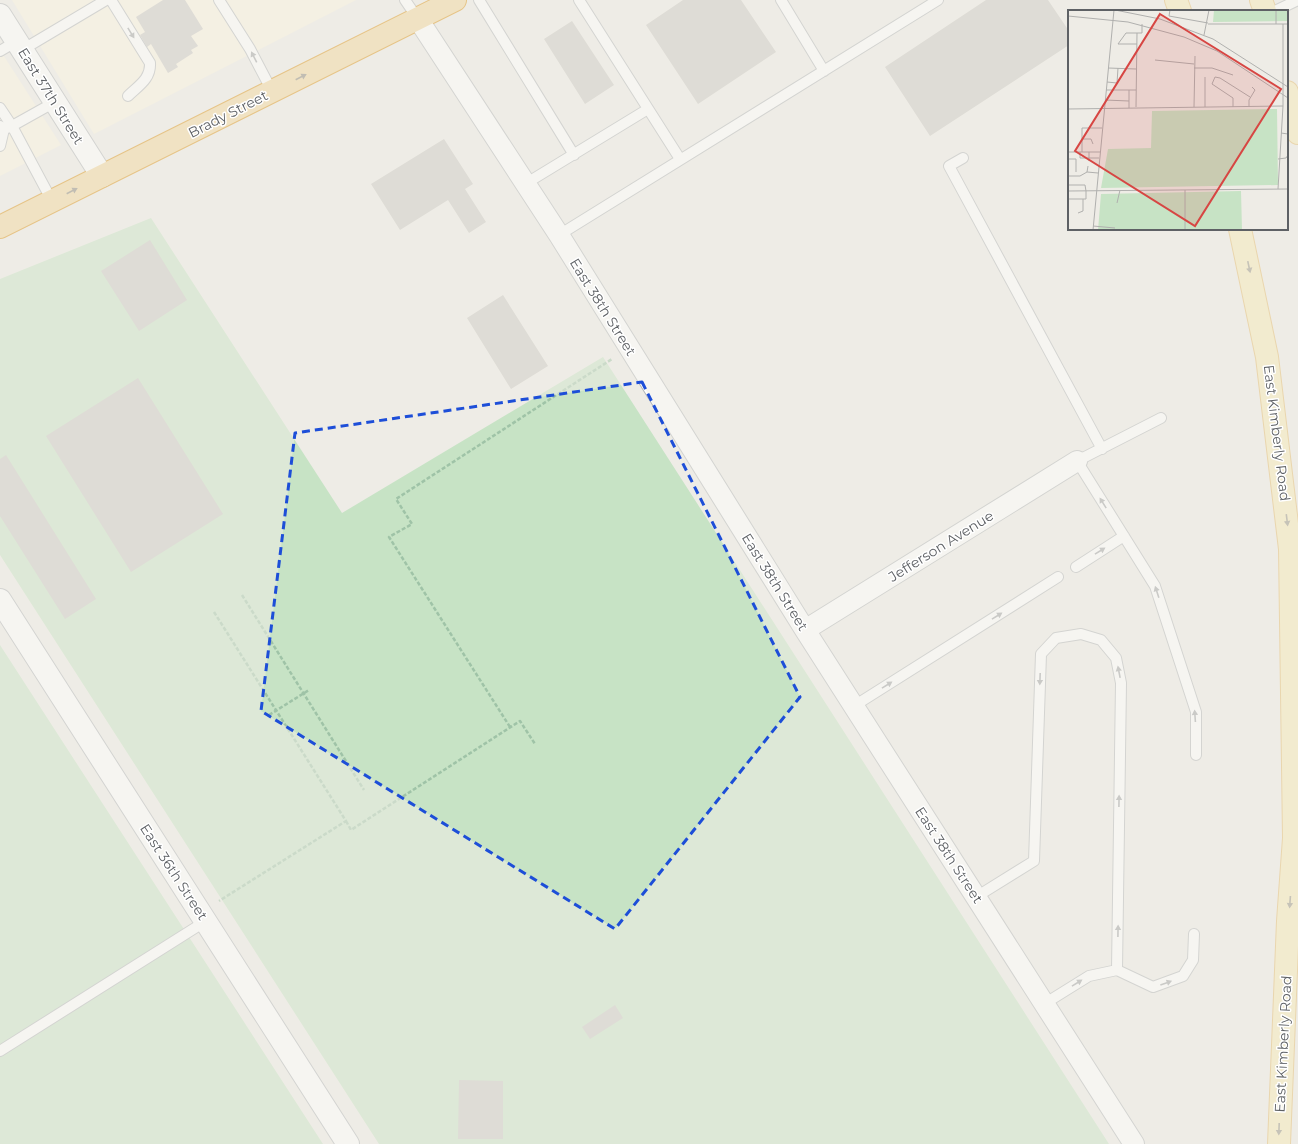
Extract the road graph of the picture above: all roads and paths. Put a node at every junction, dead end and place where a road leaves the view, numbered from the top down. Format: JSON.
{"nodes":[{"id":1,"x":106,"y":0,"type":"edge"},
{"id":2,"x":111,"y":0,"type":"edge"},
{"id":3,"x":219,"y":0,"type":"edge"},
{"id":4,"x":405,"y":0,"type":"edge"},
{"id":5,"x":455,"y":0,"type":"edge"},
{"id":6,"x":479,"y":0,"type":"edge"},
{"id":7,"x":579,"y":0,"type":"edge"},
{"id":8,"x":781,"y":0,"type":"edge"},
{"id":9,"x":938,"y":0,"type":"edge"},
{"id":10,"x":1176,"y":0,"type":"edge"},
{"id":11,"x":1261,"y":0,"type":"edge"},
{"id":12,"x":1298,"y":0,"type":"edge"},
{"id":13,"x":1180,"y":10,"type":"edge"},
{"id":14,"x":1265,"y":10,"type":"edge"},
{"id":15,"x":1277,"y":10,"type":"edge"},
{"id":16,"x":0,"y":15,"type":"edge"},
{"id":17,"x":418,"y":19,"type":"junction"},
{"id":18,"x":13,"y":47,"type":"edge"},
{"id":19,"x":824,"y":71,"type":"junction"},
{"id":20,"x":272,"y":91,"type":"junction"},
{"id":21,"x":128,"y":96,"type":"dead end"},
{"id":22,"x":1288,"y":96,"type":"edge"},
{"id":23,"x":55,"y":102,"type":"junction"},
{"id":24,"x":0,"y":108,"type":"edge"},
{"id":25,"x":648,"y":109,"type":"junction"},
{"id":26,"x":4,"y":128,"type":"edge"},
{"id":27,"x":1298,"y":133,"type":"edge"},
{"id":28,"x":0,"y":146,"type":"edge"},
{"id":29,"x":574,"y":155,"type":"junction"},
{"id":30,"x":963,"y":158,"type":"dead end"},
{"id":31,"x":680,"y":159,"type":"junction"},
{"id":32,"x":102,"y":176,"type":"junction"},
{"id":33,"x":525,"y":184,"type":"junction"},
{"id":34,"x":52,"y":202,"type":"junction"},
{"id":35,"x":0,"y":227,"type":"edge"},
{"id":36,"x":1240,"y":230,"type":"edge"},
{"id":37,"x":559,"y":235,"type":"junction"},
{"id":38,"x":629,"y":348,"type":"junction"},
{"id":39,"x":1162,"y":418,"type":"dead end"},
{"id":40,"x":1102,"y":449,"type":"junction"},
{"id":41,"x":1077,"y":461,"type":"junction"},
{"id":42,"x":1124,"y":536,"type":"junction"},
{"id":43,"x":1076,"y":567,"type":"dead end"},
{"id":44,"x":1058,"y":578,"type":"dead end"},
{"id":45,"x":242,"y":595,"type":"dead end"},
{"id":46,"x":0,"y":600,"type":"edge"},
{"id":47,"x":214,"y":612,"type":"dead end"},
{"id":48,"x":805,"y":630,"type":"junction"},
{"id":49,"x":309,"y":690,"type":"dead end"},
{"id":50,"x":304,"y":694,"type":"junction"},
{"id":51,"x":854,"y":706,"type":"junction"},
{"id":52,"x":276,"y":711,"type":"junction"},
{"id":53,"x":269,"y":715,"type":"dead end"},
{"id":54,"x":510,"y":727,"type":"junction"},
{"id":55,"x":535,"y":744,"type":"dead end"},
{"id":56,"x":1196,"y":755,"type":"dead end"},
{"id":57,"x":364,"y":790,"type":"dead end"},
{"id":58,"x":346,"y":821,"type":"junction"},
{"id":59,"x":976,"y":897,"type":"junction"},
{"id":60,"x":203,"y":917,"type":"junction"},
{"id":61,"x":1194,"y":934,"type":"dead end"},
{"id":62,"x":1117,"y":970,"type":"junction"},
{"id":63,"x":1044,"y":1004,"type":"junction"},
{"id":64,"x":0,"y":1051,"type":"edge"},
{"id":65,"x":348,"y":1144,"type":"edge"},
{"id":66,"x":1134,"y":1144,"type":"edge"},
{"id":67,"x":1278,"y":1144,"type":"edge"}],
"edges":[{"from":1,"to":18,"type":"lane"},
{"from":2,"to":21,"type":"lane","one_way":true},
{"from":20,"to":3,"type":"lane","one_way":true},
{"from":4,"to":17,"type":"lane"},
{"from":5,"to":17,"type":"highway","name":"Brady Street"},
{"from":6,"to":29,"type":"lane"},
{"from":7,"to":25,"type":"lane"},
{"from":8,"to":19,"type":"lane"},
{"from":9,"to":19,"type":"lane"},
{"from":10,"to":13,"type":"main road"},
{"from":11,"to":14,"type":"main road"},
{"from":12,"to":15,"type":"lane"},
{"from":16,"to":18,"type":"street","name":"East 37th Street"},
{"from":20,"to":17,"type":"highway","name":"Brady Street","one_way":true},
{"from":17,"to":33,"type":"street","name":"East 38th Street"},
{"from":18,"to":23,"type":"street","name":"East 37th Street"},
{"from":19,"to":31,"type":"lane"},
{"from":20,"to":32,"type":"highway","name":"Brady Street"},
{"from":22,"to":27,"type":"main road"},
{"from":23,"to":26,"type":"lane"},
{"from":23,"to":32,"type":"street","name":"East 37th Street"},
{"from":24,"to":26,"type":"lane"},
{"from":25,"to":29,"type":"lane"},
{"from":25,"to":31,"type":"lane"},
{"from":26,"to":28,"type":"lane"},
{"from":26,"to":34,"type":"lane"},
{"from":29,"to":33,"type":"lane"},
{"from":30,"to":40,"type":"lane"},
{"from":31,"to":37,"type":"lane"},
{"from":34,"to":32,"type":"highway","name":"Brady Street","one_way":true},
{"from":33,"to":37,"type":"street","name":"East 38th Street"},
{"from":34,"to":35,"type":"highway","name":"Brady Street"},
{"from":36,"to":67,"type":"main road","name":"East Kimberly Road","one_way":true},
{"from":37,"to":38,"type":"street","name":"East 38th Street"},
{"from":38,"to":48,"type":"street","name":"East 38th Street"},
{"from":38,"to":54,"type":"path"},
{"from":39,"to":40,"type":"lane"},
{"from":40,"to":41,"type":"lane"},
{"from":42,"to":41,"type":"lane","one_way":true},
{"from":41,"to":48,"type":"street","name":"Jefferson Avenue"},
{"from":43,"to":42,"type":"lane","one_way":true},
{"from":56,"to":42,"type":"lane","one_way":true},
{"from":51,"to":44,"type":"lane","one_way":true},
{"from":45,"to":50,"type":"path"},
{"from":46,"to":60,"type":"street","name":"East 36th Street"},
{"from":47,"to":52,"type":"path"},
{"from":48,"to":51,"type":"street","name":"East 38th Street"},
{"from":49,"to":50,"type":"path"},
{"from":50,"to":52,"type":"path"},
{"from":50,"to":57,"type":"path"},
{"from":51,"to":59,"type":"street","name":"East 38th Street"},
{"from":52,"to":53,"type":"path"},
{"from":52,"to":58,"type":"path"},
{"from":54,"to":55,"type":"path"},
{"from":54,"to":58,"type":"path"},
{"from":58,"to":60,"type":"path"},
{"from":62,"to":59,"type":"lane","one_way":true},
{"from":59,"to":63,"type":"street","name":"East 38th Street"},
{"from":60,"to":64,"type":"lane"},
{"from":60,"to":65,"type":"street","name":"East 36th Street"},
{"from":62,"to":61,"type":"lane","one_way":true},
{"from":63,"to":62,"type":"lane","one_way":true},
{"from":63,"to":66,"type":"street","name":"East 38th Street"}]}
